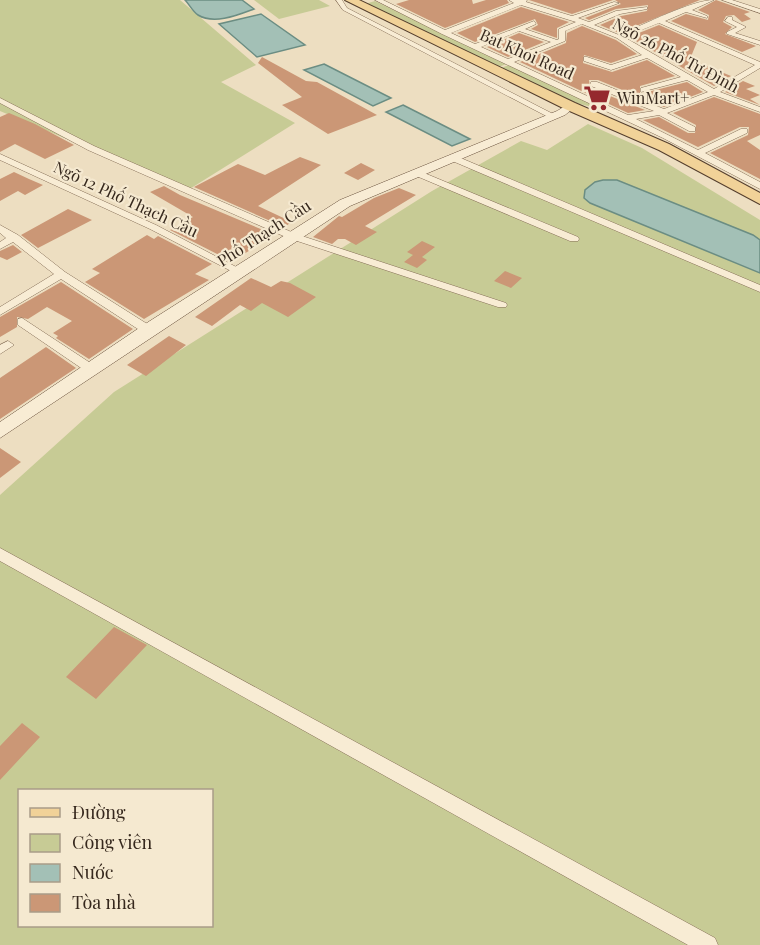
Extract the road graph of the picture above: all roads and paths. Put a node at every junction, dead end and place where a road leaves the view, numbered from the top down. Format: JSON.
{"nodes":[{"id":1,"x":339,"y":0,"type":"edge"},
{"id":2,"x":350,"y":0,"type":"edge"},
{"id":3,"x":378,"y":0,"type":"edge"},
{"id":4,"x":711,"y":0,"type":"edge"},
{"id":5,"x":725,"y":0,"type":"edge"},
{"id":6,"x":519,"y":1,"type":"edge"},
{"id":7,"x":616,"y":3,"type":"dead end"},
{"id":8,"x":676,"y":7,"type":"dead end"},
{"id":9,"x":645,"y":8,"type":"dead end"},
{"id":10,"x":758,"y":9,"type":"edge"},
{"id":11,"x":686,"y":10,"type":"junction"},
{"id":12,"x":705,"y":17,"type":"dead end"},
{"id":13,"x":572,"y":18,"type":"junction"},
{"id":14,"x":730,"y":18,"type":"dead end"},
{"id":15,"x":660,"y":21,"type":"junction"},
{"id":16,"x":534,"y":23,"type":"dead end"},
{"id":17,"x":585,"y":23,"type":"junction"},
{"id":18,"x":519,"y":29,"type":"junction"},
{"id":19,"x":444,"y":33,"type":"junction"},
{"id":20,"x":620,"y":37,"type":"junction"},
{"id":21,"x":557,"y":42,"type":"junction"},
{"id":22,"x":760,"y":43,"type":"edge"},
{"id":23,"x":475,"y":47,"type":"junction"},
{"id":24,"x":647,"y":56,"type":"junction"},
{"id":25,"x":587,"y":60,"type":"dead end"},
{"id":26,"x":507,"y":62,"type":"junction"},
{"id":27,"x":758,"y":68,"type":"edge"},
{"id":28,"x":687,"y":78,"type":"junction"},
{"id":29,"x":594,"y":84,"type":"dead end"},
{"id":30,"x":644,"y":90,"type":"dead end"},
{"id":31,"x":715,"y":93,"type":"junction"},
{"id":32,"x":0,"y":100,"type":"edge"},
{"id":33,"x":570,"y":106,"type":"junction"},
{"id":34,"x":760,"y":110,"type":"edge"},
{"id":35,"x":661,"y":112,"type":"junction"},
{"id":36,"x":553,"y":116,"type":"junction"},
{"id":37,"x":629,"y":117,"type":"junction"},
{"id":38,"x":692,"y":129,"type":"dead end"},
{"id":39,"x":744,"y":131,"type":"dead end"},
{"id":40,"x":700,"y":152,"type":"junction"},
{"id":41,"x":0,"y":157,"type":"edge"},
{"id":42,"x":453,"y":158,"type":"junction"},
{"id":43,"x":417,"y":173,"type":"junction"},
{"id":44,"x":718,"y":174,"type":"junction"},
{"id":45,"x":760,"y":186,"type":"edge"},
{"id":46,"x":760,"y":193,"type":"edge"},
{"id":47,"x":760,"y":198,"type":"edge"},
{"id":48,"x":0,"y":228,"type":"edge"},
{"id":49,"x":292,"y":236,"type":"junction"},
{"id":50,"x":14,"y":237,"type":"junction"},
{"id":51,"x":574,"y":239,"type":"dead end"},
{"id":52,"x":0,"y":246,"type":"edge"},
{"id":53,"x":239,"y":270,"type":"junction"},
{"id":54,"x":61,"y":274,"type":"junction"},
{"id":55,"x":760,"y":289,"type":"edge"},
{"id":56,"x":502,"y":305,"type":"dead end"},
{"id":57,"x":0,"y":312,"type":"edge"},
{"id":58,"x":22,"y":322,"type":"dead end"},
{"id":59,"x":148,"y":330,"type":"junction"},
{"id":60,"x":91,"y":369,"type":"junction"},
{"id":61,"x":0,"y":431,"type":"edge"},
{"id":62,"x":0,"y":554,"type":"edge"},
{"id":63,"x":708,"y":945,"type":"edge"}],
"edges":[{"from":1,"to":36,"type":"street"},
{"from":2,"to":33,"type":"main road"},
{"from":3,"to":19,"type":"street","name":"Bat Khoi Road"},
{"from":4,"to":11,"type":"street"},
{"from":5,"to":10,"type":"street"},
{"from":6,"to":13,"type":"street","name":"Ngõ 26 Phố Tư Đình"},
{"from":6,"to":19,"type":"street"},
{"from":7,"to":13,"type":"street"},
{"from":8,"to":11,"type":"street"},
{"from":9,"to":17,"type":"street"},
{"from":11,"to":12,"type":"street"},
{"from":11,"to":15,"type":"street"},
{"from":13,"to":17,"type":"street","name":"Ngõ 26 Phố Tư Đình"},
{"from":14,"to":22,"type":"street"},
{"from":15,"to":20,"type":"street"},
{"from":15,"to":27,"type":"street"},
{"from":16,"to":18,"type":"street"},
{"from":17,"to":20,"type":"street","name":"Ngõ 26 Phố Tư Đình"},
{"from":17,"to":21,"type":"street"},
{"from":18,"to":21,"type":"street"},
{"from":18,"to":23,"type":"street"},
{"from":19,"to":23,"type":"street","name":"Bat Khoi Road"},
{"from":20,"to":24,"type":"street","name":"Ngõ 26 Phố Tư Đình"},
{"from":21,"to":26,"type":"street"},
{"from":23,"to":26,"type":"street","name":"Bat Khoi Road"},
{"from":24,"to":25,"type":"street"},
{"from":24,"to":28,"type":"street","name":"Ngõ 26 Phố Tư Đình"},
{"from":26,"to":37,"type":"street","name":"Bat Khoi Road"},
{"from":27,"to":31,"type":"street"},
{"from":28,"to":30,"type":"street"},
{"from":28,"to":31,"type":"street","name":"Ngõ 26 Phố Tư Đình"},
{"from":29,"to":35,"type":"street"},
{"from":31,"to":34,"type":"street","name":"Ngõ 26 Phố Tư Đình"},
{"from":31,"to":35,"type":"street"},
{"from":32,"to":49,"type":"street"},
{"from":33,"to":36,"type":"street","name":"Phố Thạch Cầu"},
{"from":33,"to":37,"type":"main road"},
{"from":33,"to":44,"type":"main road"},
{"from":35,"to":37,"type":"street"},
{"from":35,"to":38,"type":"street"},
{"from":36,"to":42,"type":"street","name":"Phố Thạch Cầu"},
{"from":37,"to":40,"type":"street","name":"Bat Khoi Road"},
{"from":39,"to":40,"type":"street"},
{"from":40,"to":45,"type":"street","name":"Bat Khoi Road"},
{"from":41,"to":53,"type":"street","name":"Ngõ 12 Phố Thạch Cầu"},
{"from":42,"to":43,"type":"street","name":"Phố Thạch Cầu"},
{"from":42,"to":55,"type":"street"},
{"from":43,"to":49,"type":"street","name":"Phố Thạch Cầu"},
{"from":43,"to":51,"type":"street"},
{"from":44,"to":46,"type":"main road"},
{"from":44,"to":47,"type":"main road"},
{"from":48,"to":50,"type":"street"},
{"from":49,"to":53,"type":"street","name":"Phố Thạch Cầu"},
{"from":49,"to":56,"type":"street"},
{"from":50,"to":52,"type":"street"},
{"from":50,"to":54,"type":"street"},
{"from":53,"to":59,"type":"street","name":"Phố Thạch Cầu"},
{"from":54,"to":57,"type":"street"},
{"from":54,"to":59,"type":"street"},
{"from":58,"to":60,"type":"street"},
{"from":59,"to":60,"type":"street","name":"Phố Thạch Cầu"},
{"from":60,"to":61,"type":"street","name":"Phố Thạch Cầu"},
{"from":62,"to":63,"type":"street"}]}
